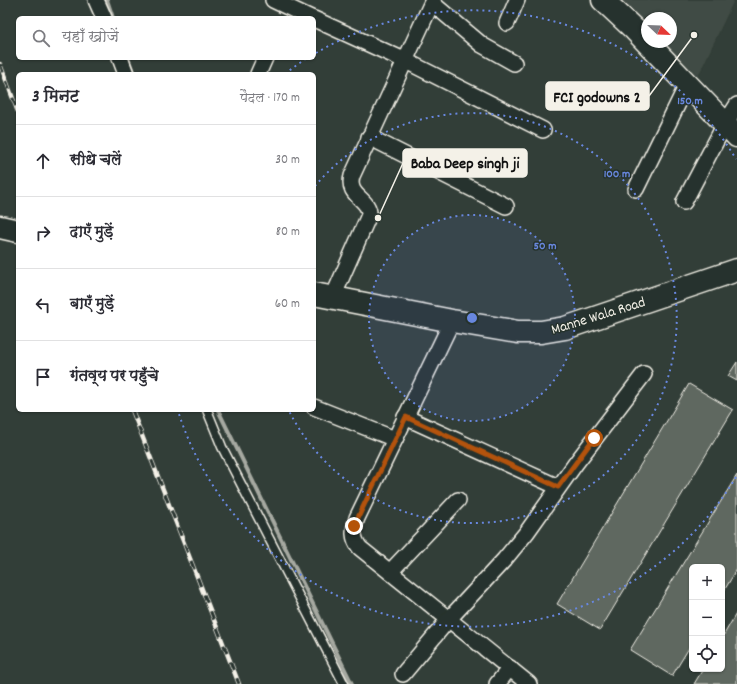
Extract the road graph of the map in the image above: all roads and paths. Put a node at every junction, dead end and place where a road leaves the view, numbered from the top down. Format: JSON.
{"nodes":[{"id":1,"x":96,"y":0,"type":"edge"},
{"id":2,"x":517,"y":0,"type":"edge"},
{"id":3,"x":603,"y":0,"type":"edge"},
{"id":4,"x":432,"y":1,"type":"edge"},
{"id":5,"x":282,"y":6,"type":"edge"},
{"id":6,"x":103,"y":16,"type":"edge"},
{"id":7,"x":306,"y":16,"type":"edge"},
{"id":8,"x":316,"y":20,"type":"edge"},
{"id":9,"x":507,"y":23,"type":"dead end"},
{"id":10,"x":121,"y":60,"type":"edge"},
{"id":11,"x":264,"y":60,"type":"edge"},
{"id":12,"x":406,"y":61,"type":"junction"},
{"id":13,"x":514,"y":63,"type":"dead end"},
{"id":14,"x":125,"y":72,"type":"edge"},
{"id":15,"x":259,"y":72,"type":"edge"},
{"id":16,"x":687,"y":85,"type":"junction"},
{"id":17,"x":737,"y":105,"type":"edge"},
{"id":18,"x":543,"y":130,"type":"dead end"},
{"id":19,"x":731,"y":130,"type":"edge"},
{"id":20,"x":369,"y":137,"type":"junction"},
{"id":21,"x":636,"y":189,"type":"dead end"},
{"id":22,"x":684,"y":202,"type":"dead end"},
{"id":23,"x":506,"y":206,"type":"dead end"},
{"id":24,"x":0,"y":227,"type":"edge"},
{"id":25,"x":16,"y":231,"type":"edge"},
{"id":26,"x":737,"y":270,"type":"edge"},
{"id":27,"x":323,"y":296,"type":"edge"},
{"id":28,"x":452,"y":321,"type":"junction"},
{"id":29,"x":644,"y":374,"type":"dead end"},
{"id":30,"x":316,"y":408,"type":"edge"},
{"id":31,"x":208,"y":412,"type":"edge"},
{"id":32,"x":406,"y":417,"type":"junction"},
{"id":33,"x":395,"y":439,"type":"junction"},
{"id":34,"x":558,"y":487,"type":"junction"},
{"id":35,"x":458,"y":500,"type":"dead end"},
{"id":36,"x":390,"y":572,"type":"junction"},
{"id":37,"x":449,"y":619,"type":"junction"},
{"id":38,"x":510,"y":668,"type":"junction"},
{"id":39,"x":403,"y":674,"type":"dead end"},
{"id":40,"x":344,"y":684,"type":"edge"},
{"id":41,"x":497,"y":684,"type":"edge"},
{"id":42,"x":529,"y":684,"type":"edge"}],
"edges":[{"from":1,"to":6,"type":"street"},
{"from":2,"to":9,"type":"street"},
{"from":3,"to":16,"type":"street"},
{"from":4,"to":12,"type":"street"},
{"from":4,"to":13,"type":"street"},
{"from":5,"to":7,"type":"street"},
{"from":8,"to":12,"type":"street"},
{"from":10,"to":14,"type":"street"},
{"from":11,"to":15,"type":"street"},
{"from":12,"to":18,"type":"street"},
{"from":12,"to":20,"type":"street"},
{"from":16,"to":19,"type":"street"},
{"from":16,"to":21,"type":"street"},
{"from":17,"to":19,"type":"street"},
{"from":19,"to":22,"type":"street"},
{"from":20,"to":23,"type":"street"},
{"from":20,"to":27,"type":"street"},
{"from":24,"to":25,"type":"street"},
{"from":26,"to":28,"type":"street","name":"Manne Wala Road"},
{"from":27,"to":28,"type":"street","name":"Manne Wala Road"},
{"from":28,"to":32,"type":"street"},
{"from":29,"to":34,"type":"street"},
{"from":30,"to":33,"type":"street"},
{"from":31,"to":40,"type":"lane"},
{"from":32,"to":33,"type":"street"},
{"from":32,"to":34,"type":"street"},
{"from":33,"to":36,"type":"street"},
{"from":34,"to":37,"type":"street"},
{"from":35,"to":36,"type":"street"},
{"from":36,"to":37,"type":"street"},
{"from":37,"to":38,"type":"street"},
{"from":37,"to":39,"type":"street"},
{"from":38,"to":41,"type":"street"},
{"from":38,"to":42,"type":"street"}]}
